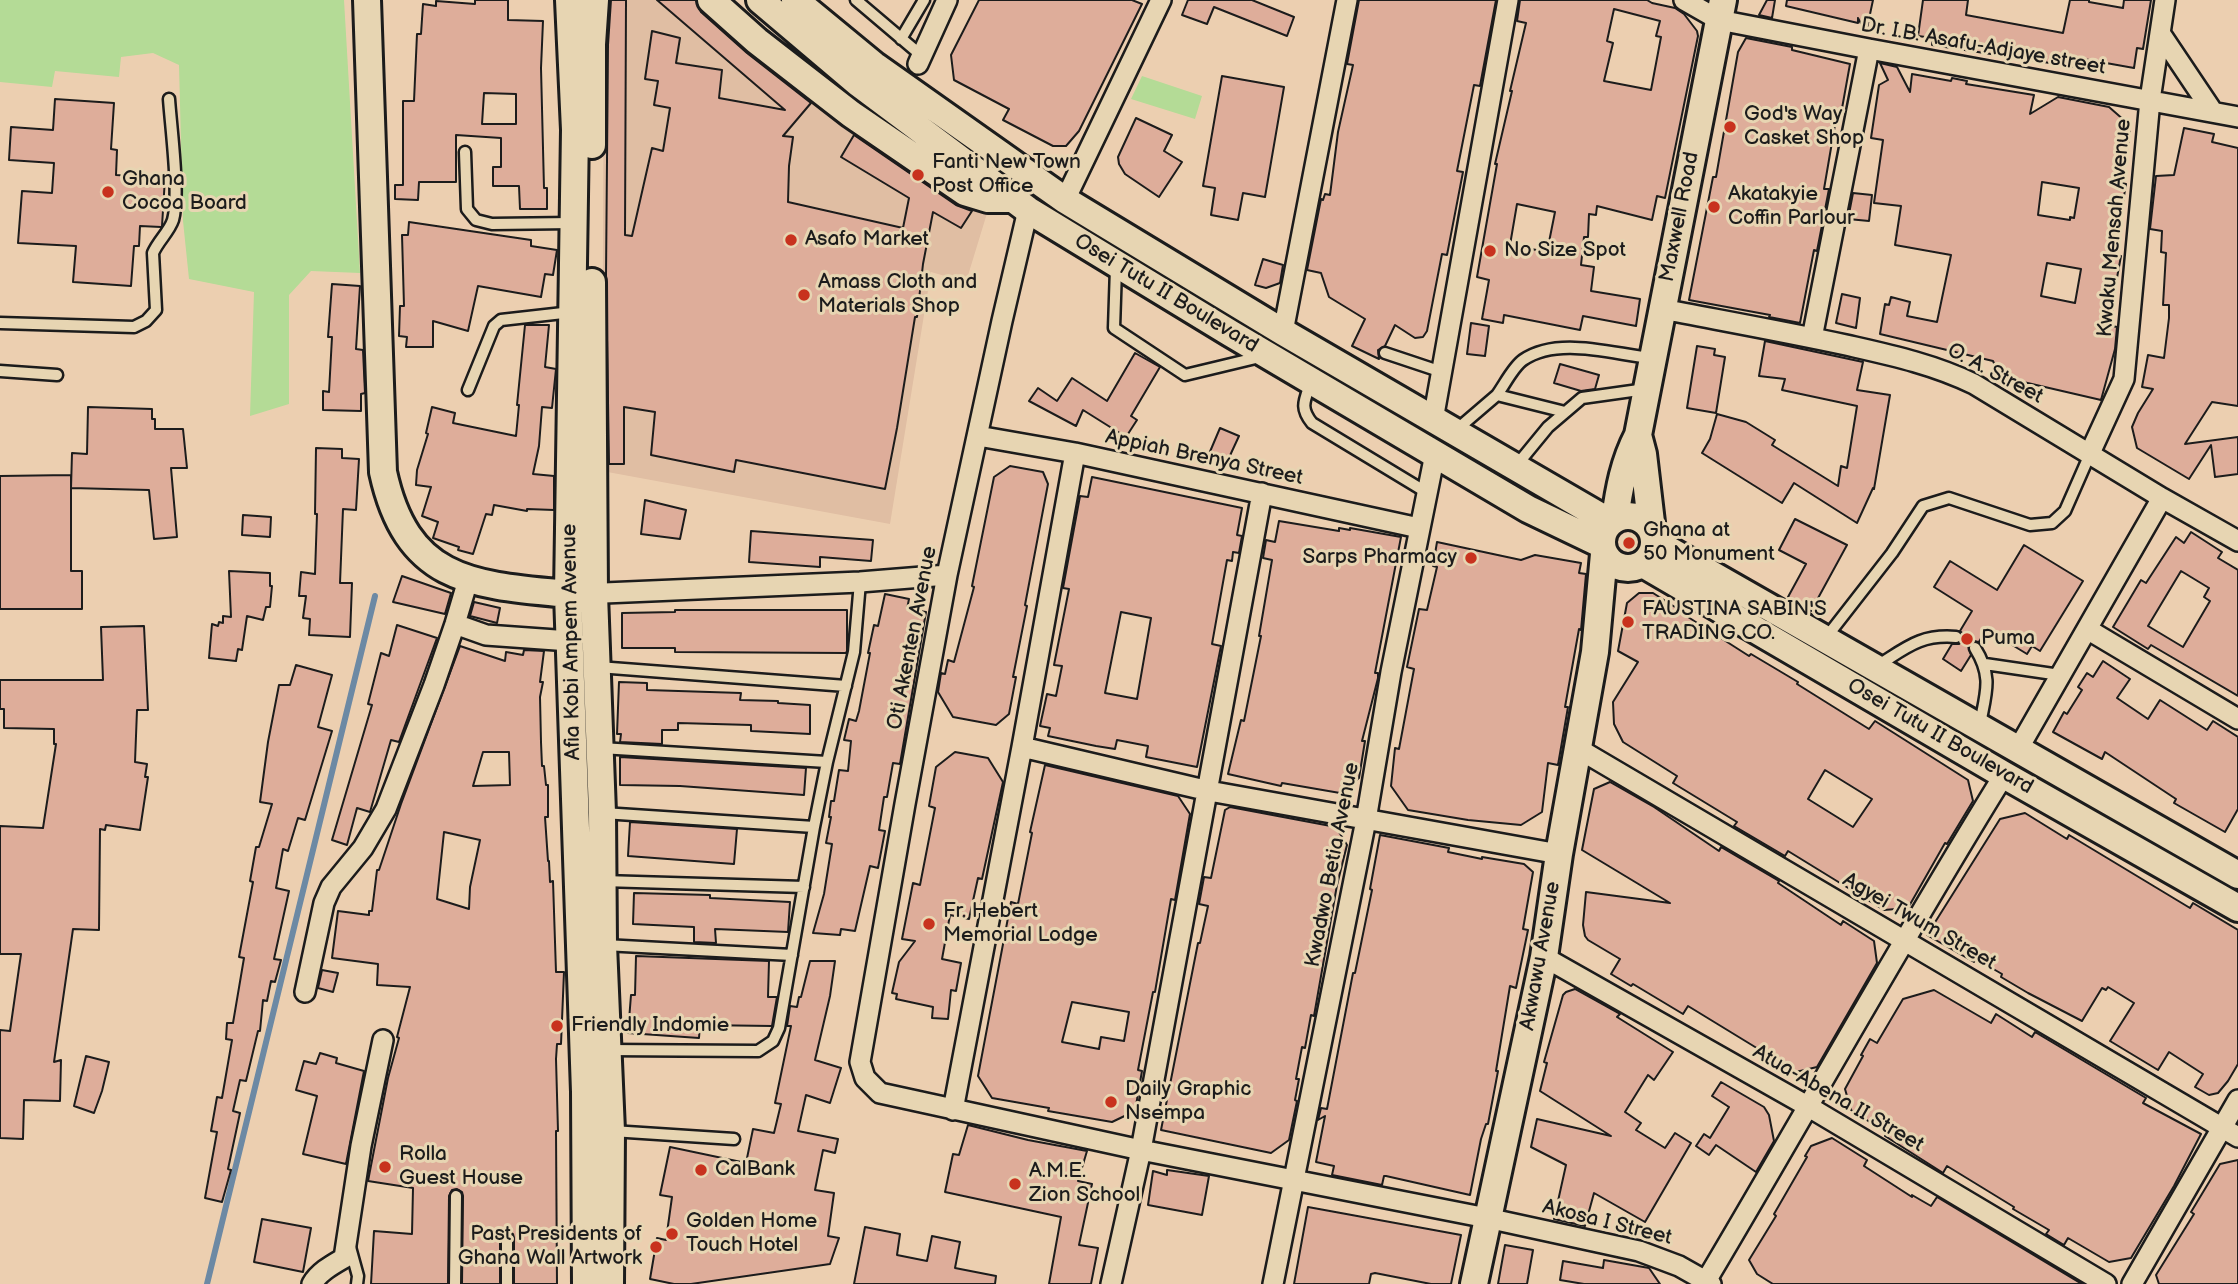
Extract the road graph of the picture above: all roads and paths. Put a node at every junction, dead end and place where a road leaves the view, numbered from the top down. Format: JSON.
{"nodes":[{"id":1,"x":569,"y":0,"type":"edge"},
{"id":2,"x":595,"y":0,"type":"edge"},
{"id":3,"x":711,"y":0,"type":"edge"},
{"id":4,"x":760,"y":0,"type":"edge"},
{"id":5,"x":856,"y":0,"type":"edge"},
{"id":6,"x":924,"y":0,"type":"edge"},
{"id":7,"x":947,"y":0,"type":"edge"},
{"id":8,"x":1161,"y":0,"type":"edge"},
{"id":9,"x":1346,"y":0,"type":"edge"},
{"id":10,"x":1508,"y":0,"type":"edge"},
{"id":11,"x":1684,"y":0,"type":"edge"},
{"id":12,"x":2165,"y":0,"type":"edge"},
{"id":13,"x":800,"y":3,"type":"edge"},
{"id":14,"x":368,"y":9,"type":"edge"},
{"id":15,"x":1721,"y":10,"type":"edge"},
{"id":16,"x":2160,"y":33,"type":"junction"},
{"id":17,"x":901,"y":39,"type":"junction"},
{"id":18,"x":1869,"y":49,"type":"junction"},
{"id":19,"x":920,"y":60,"type":"joint"},
{"id":20,"x":866,"y":74,"type":"junction"},
{"id":21,"x":169,"y":99,"type":"dead end"},
{"id":22,"x":2150,"y":100,"type":"junction"},
{"id":23,"x":2213,"y":112,"type":"junction"},
{"id":24,"x":2238,"y":117,"type":"edge"},
{"id":25,"x":466,"y":152,"type":"dead end"},
{"id":26,"x":1065,"y":200,"type":"junction"},
{"id":27,"x":1020,"y":204,"type":"junction"},
{"id":28,"x":574,"y":223,"type":"junction"},
{"id":29,"x":1116,"y":264,"type":"junction"},
{"id":30,"x":1662,"y":309,"type":"junction"},
{"id":31,"x":573,"y":312,"type":"junction"},
{"id":32,"x":0,"y":323,"type":"edge"},
{"id":33,"x":1283,"y":332,"type":"junction"},
{"id":34,"x":1812,"y":338,"type":"junction"},
{"id":35,"x":1385,"y":353,"type":"dead end"},
{"id":36,"x":1268,"y":356,"type":"junction"},
{"id":37,"x":1653,"y":358,"type":"junction"},
{"id":38,"x":0,"y":371,"type":"edge"},
{"id":39,"x":1442,"y":372,"type":"junction"},
{"id":40,"x":57,"y":375,"type":"dead end"},
{"id":41,"x":1311,"y":381,"type":"junction"},
{"id":42,"x":1647,"y":388,"type":"junction"},
{"id":43,"x":468,"y":390,"type":"dead end"},
{"id":44,"x":1497,"y":395,"type":"junction"},
{"id":45,"x":1565,"y":412,"type":"junction"},
{"id":46,"x":1443,"y":426,"type":"junction"},
{"id":47,"x":1638,"y":435,"type":"junction"},
{"id":48,"x":978,"y":436,"type":"junction"},
{"id":49,"x":1075,"y":453,"type":"junction"},
{"id":50,"x":2090,"y":453,"type":"junction"},
{"id":51,"x":1435,"y":454,"type":"junction"},
{"id":52,"x":1515,"y":467,"type":"junction"},
{"id":53,"x":1426,"y":492,"type":"junction"},
{"id":54,"x":1262,"y":494,"type":"junction"},
{"id":55,"x":2162,"y":498,"type":"junction"},
{"id":56,"x":1419,"y":528,"type":"junction"},
{"id":57,"x":1608,"y":535,"type":"junction"},
{"id":58,"x":2238,"y":541,"type":"edge"},
{"id":59,"x":1646,"y":551,"type":"junction"},
{"id":60,"x":947,"y":575,"type":"junction"},
{"id":61,"x":468,"y":580,"type":"junction"},
{"id":62,"x":860,"y":582,"type":"junction"},
{"id":63,"x":581,"y":594,"type":"junction"},
{"id":64,"x":455,"y":624,"type":"junction"},
{"id":65,"x":1598,"y":626,"type":"junction"},
{"id":66,"x":2087,"y":629,"type":"junction"},
{"id":67,"x":1956,"y":637,"type":"dead end"},
{"id":68,"x":1824,"y":640,"type":"junction"},
{"id":69,"x":570,"y":641,"type":"junction"},
{"id":70,"x":1975,"y":648,"type":"dead end"},
{"id":71,"x":1985,"y":664,"type":"junction"},
{"id":72,"x":598,"y":667,"type":"junction"},
{"id":73,"x":1873,"y":668,"type":"junction"},
{"id":74,"x":2060,"y":675,"type":"junction"},
{"id":75,"x":846,"y":686,"type":"junction"},
{"id":76,"x":2238,"y":719,"type":"edge"},
{"id":77,"x":1980,"y":729,"type":"junction"},
{"id":78,"x":1023,"y":747,"type":"junction"},
{"id":79,"x":600,"y":748,"type":"junction"},
{"id":80,"x":1577,"y":748,"type":"junction"},
{"id":81,"x":2017,"y":751,"type":"junction"},
{"id":82,"x":827,"y":762,"type":"junction"},
{"id":83,"x":2004,"y":775,"type":"junction"},
{"id":84,"x":1209,"y":791,"type":"junction"},
{"id":85,"x":602,"y":813,"type":"junction"},
{"id":86,"x":1366,"y":820,"type":"junction"},
{"id":87,"x":814,"y":827,"type":"junction"},
{"id":88,"x":1559,"y":854,"type":"junction"},
{"id":89,"x":2238,"y":875,"type":"edge"},
{"id":90,"x":603,"y":881,"type":"junction"},
{"id":91,"x":804,"y":887,"type":"junction"},
{"id":92,"x":2238,"y":908,"type":"edge"},
{"id":93,"x":1905,"y":940,"type":"junction"},
{"id":94,"x":603,"y":945,"type":"junction"},
{"id":95,"x":792,"y":955,"type":"junction"},
{"id":96,"x":1544,"y":957,"type":"junction"},
{"id":97,"x":304,"y":992,"type":"dead end"},
{"id":98,"x":383,"y":1040,"type":"dead end"},
{"id":99,"x":583,"y":1049,"type":"junction"},
{"id":100,"x":609,"y":1050,"type":"junction"},
{"id":101,"x":865,"y":1078,"type":"joint"},
{"id":102,"x":2238,"y":1100,"type":"edge"},
{"id":103,"x":1810,"y":1107,"type":"junction"},
{"id":104,"x":953,"y":1110,"type":"junction"},
{"id":105,"x":611,"y":1131,"type":"junction"},
{"id":106,"x":2230,"y":1132,"type":"edge"},
{"id":107,"x":734,"y":1139,"type":"dead end"},
{"id":108,"x":1141,"y":1150,"type":"junction"},
{"id":109,"x":1295,"y":1180,"type":"junction"},
{"id":110,"x":456,"y":1196,"type":"dead end"},
{"id":111,"x":1488,"y":1218,"type":"junction"},
{"id":112,"x":348,"y":1236,"type":"junction"},
{"id":113,"x":508,"y":1238,"type":"dead end"},
{"id":114,"x":1677,"y":1275,"type":"edge"},
{"id":115,"x":1708,"y":1283,"type":"edge"},
{"id":116,"x":312,"y":1284,"type":"edge"},
{"id":117,"x":357,"y":1284,"type":"edge"},
{"id":118,"x":455,"y":1284,"type":"edge"},
{"id":119,"x":507,"y":1284,"type":"edge"},
{"id":120,"x":586,"y":1284,"type":"edge"},
{"id":121,"x":610,"y":1284,"type":"edge"},
{"id":122,"x":1111,"y":1284,"type":"edge"},
{"id":123,"x":1273,"y":1284,"type":"edge"},
{"id":124,"x":1474,"y":1284,"type":"edge"},
{"id":125,"x":2106,"y":1284,"type":"edge"},
{"id":126,"x":2132,"y":1284,"type":"edge"}],
"edges":[{"from":1,"to":28,"type":"main road","name":"Afia Kobi Ampem Avenue"},
{"from":2,"to":63,"type":"main road","name":"Afia Kobi Ampem Avenue"},
{"from":3,"to":27,"type":"main road"},
{"from":4,"to":20,"type":"main road","name":"Osei Tutu II Boulevard"},
{"from":5,"to":17,"type":"lane"},
{"from":6,"to":17,"type":"lane"},
{"from":7,"to":19,"type":"street"},
{"from":8,"to":26,"type":"street"},
{"from":9,"to":33,"type":"street"},
{"from":10,"to":39,"type":"street"},
{"from":11,"to":15,"type":"street","name":"Dr. I.B. Asafu-Adjaye street"},
{"from":12,"to":16,"type":"street","name":"Kwaku Mensah Avenue"},
{"from":13,"to":20,"type":"main road","name":"Osei Tutu II Boulevard"},
{"from":14,"to":61,"type":"main road"},
{"from":15,"to":18,"type":"street","name":"Dr. I.B. Asafu-Adjaye street"},
{"from":15,"to":30,"type":"main road","name":"Maxwell Road"},
{"from":16,"to":22,"type":"street","name":"Kwaku Mensah Avenue"},
{"from":16,"to":23,"type":"street"},
{"from":17,"to":19,"type":"lane"},
{"from":18,"to":22,"type":"street","name":"Dr. I.B. Asafu-Adjaye street"},
{"from":18,"to":34,"type":"street"},
{"from":20,"to":26,"type":"main road","name":"Osei Tutu II Boulevard"},
{"from":20,"to":27,"type":"main road","name":"Osei Tutu II Boulevard"},
{"from":21,"to":32,"type":"lane"},
{"from":22,"to":23,"type":"street","name":"Dr. I.B. Asafu-Adjaye street"},
{"from":22,"to":50,"type":"street","name":"Kwaku Mensah Avenue"},
{"from":23,"to":24,"type":"street","name":"Dr. I.B. Asafu-Adjaye street"},
{"from":25,"to":28,"type":"lane"},
{"from":26,"to":33,"type":"main road","name":"Osei Tutu II Boulevard"},
{"from":27,"to":29,"type":"main road","name":"Osei Tutu II Boulevard"},
{"from":27,"to":48,"type":"street","name":"Oti Akenten Avenue"},
{"from":28,"to":31,"type":"main road","name":"Afia Kobi Ampem Avenue"},
{"from":29,"to":36,"type":"main road","name":"Osei Tutu II Boulevard"},
{"from":29,"to":36,"type":"lane"},
{"from":30,"to":34,"type":"street","name":"O. A. Street"},
{"from":30,"to":37,"type":"main road","name":"Maxwell Road"},
{"from":31,"to":43,"type":"lane"},
{"from":31,"to":63,"type":"main road","name":"Afia Kobi Ampem Avenue"},
{"from":33,"to":46,"type":"main road","name":"Osei Tutu II Boulevard"},
{"from":34,"to":50,"type":"street","name":"O. A. Street"},
{"from":35,"to":39,"type":"lane"},
{"from":36,"to":41,"type":"main road","name":"Osei Tutu II Boulevard"},
{"from":37,"to":42,"type":"main road","name":"Maxwell Road"},
{"from":37,"to":44,"type":"lane"},
{"from":38,"to":40,"type":"lane"},
{"from":39,"to":46,"type":"street"},
{"from":41,"to":51,"type":"main road","name":"Osei Tutu II Boulevard"},
{"from":41,"to":53,"type":"lane"},
{"from":42,"to":45,"type":"lane"},
{"from":42,"to":47,"type":"main road","name":"Maxwell Road"},
{"from":44,"to":45,"type":"lane"},
{"from":44,"to":46,"type":"lane"},
{"from":45,"to":52,"type":"lane"},
{"from":46,"to":52,"type":"main road","name":"Osei Tutu II Boulevard"},
{"from":47,"to":57,"type":"main road","name":"Maxwell Road"},
{"from":47,"to":59,"type":"main road","name":"Maxwell Road"},
{"from":48,"to":49,"type":"street","name":"Appiah Brenya Street"},
{"from":48,"to":60,"type":"street","name":"Oti Akenten Avenue"},
{"from":49,"to":54,"type":"street","name":"Appiah Brenya Street"},
{"from":49,"to":78,"type":"street"},
{"from":50,"to":55,"type":"street","name":"O. A. Street"},
{"from":50,"to":68,"type":"lane"},
{"from":51,"to":53,"type":"street","name":"Kwadwo Betia Avenue"},
{"from":51,"to":57,"type":"main road","name":"Osei Tutu II Boulevard"},
{"from":52,"to":57,"type":"main road","name":"Osei Tutu II Boulevard"},
{"from":53,"to":56,"type":"street","name":"Kwadwo Betia Avenue"},
{"from":54,"to":56,"type":"street","name":"Appiah Brenya Street"},
{"from":54,"to":84,"type":"street"},
{"from":55,"to":58,"type":"street","name":"O. A. Street"},
{"from":55,"to":66,"type":"street"},
{"from":56,"to":86,"type":"street","name":"Kwadwo Betia Avenue"},
{"from":57,"to":59,"type":"main road"},
{"from":57,"to":59,"type":"main road"},
{"from":57,"to":65,"type":"main road","name":"Akwawu Avenue"},
{"from":59,"to":65,"type":"main road","name":"Akwawu Avenue"},
{"from":59,"to":68,"type":"main road","name":"Osei Tutu II Boulevard"},
{"from":59,"to":83,"type":"main road","name":"Osei Tutu II Boulevard"},
{"from":60,"to":62,"type":"street"},
{"from":60,"to":101,"type":"street","name":"Oti Akenten Avenue"},
{"from":61,"to":63,"type":"main road"},
{"from":61,"to":64,"type":"street"},
{"from":62,"to":63,"type":"street"},
{"from":62,"to":75,"type":"lane"},
{"from":63,"to":69,"type":"main road","name":"Afia Kobi Ampem Avenue"},
{"from":63,"to":72,"type":"main road","name":"Afia Kobi Ampem Avenue"},
{"from":64,"to":69,"type":"street"},
{"from":64,"to":97,"type":"street"},
{"from":65,"to":80,"type":"main road","name":"Akwawu Avenue"},
{"from":66,"to":74,"type":"street"},
{"from":66,"to":76,"type":"street"},
{"from":67,"to":73,"type":"lane"},
{"from":68,"to":73,"type":"main road","name":"Osei Tutu II Boulevard"},
{"from":69,"to":99,"type":"main road","name":"Afia Kobi Ampem Avenue"},
{"from":70,"to":71,"type":"lane"},
{"from":71,"to":74,"type":"lane"},
{"from":71,"to":77,"type":"lane"},
{"from":72,"to":75,"type":"lane"},
{"from":72,"to":79,"type":"main road","name":"Afia Kobi Ampem Avenue"},
{"from":73,"to":77,"type":"main road","name":"Osei Tutu II Boulevard"},
{"from":74,"to":81,"type":"street"},
{"from":75,"to":82,"type":"lane"},
{"from":77,"to":81,"type":"main road","name":"Osei Tutu II Boulevard"},
{"from":78,"to":84,"type":"street"},
{"from":78,"to":104,"type":"street"},
{"from":79,"to":82,"type":"lane"},
{"from":79,"to":85,"type":"main road","name":"Afia Kobi Ampem Avenue"},
{"from":80,"to":88,"type":"main road","name":"Akwawu Avenue"},
{"from":80,"to":93,"type":"street","name":"Agyei Twum Street"},
{"from":81,"to":89,"type":"main road","name":"Osei Tutu II Boulevard"},
{"from":82,"to":87,"type":"lane"},
{"from":83,"to":92,"type":"main road","name":"Osei Tutu II Boulevard"},
{"from":83,"to":93,"type":"street"},
{"from":84,"to":86,"type":"street"},
{"from":84,"to":108,"type":"street"},
{"from":85,"to":87,"type":"lane"},
{"from":85,"to":90,"type":"main road","name":"Afia Kobi Ampem Avenue"},
{"from":86,"to":88,"type":"street"},
{"from":86,"to":109,"type":"street","name":"Kwadwo Betia Avenue"},
{"from":87,"to":91,"type":"lane"},
{"from":88,"to":96,"type":"main road","name":"Akwawu Avenue"},
{"from":90,"to":91,"type":"lane"},
{"from":90,"to":94,"type":"main road","name":"Afia Kobi Ampem Avenue"},
{"from":91,"to":95,"type":"lane"},
{"from":93,"to":103,"type":"street"},
{"from":93,"to":106,"type":"street","name":"Agyei Twum Street"},
{"from":94,"to":95,"type":"lane"},
{"from":94,"to":100,"type":"main road","name":"Afia Kobi Ampem Avenue"},
{"from":95,"to":100,"type":"lane"},
{"from":96,"to":103,"type":"street","name":"Atua-Abena II Street"},
{"from":96,"to":111,"type":"main road","name":"Akwawu Avenue"},
{"from":98,"to":112,"type":"street"},
{"from":99,"to":100,"type":"lane"},
{"from":99,"to":120,"type":"main road","name":"Afia Kobi Ampem Avenue"},
{"from":100,"to":105,"type":"main road","name":"Afia Kobi Ampem Avenue"},
{"from":101,"to":104,"type":"street","name":"Akosa I Street"},
{"from":102,"to":106,"type":"street"},
{"from":103,"to":115,"type":"street"},
{"from":103,"to":125,"type":"street","name":"Atua-Abena II Street"},
{"from":104,"to":108,"type":"street","name":"Akosa I Street"},
{"from":105,"to":107,"type":"lane"},
{"from":105,"to":121,"type":"main road","name":"Afia Kobi Ampem Avenue"},
{"from":106,"to":126,"type":"street"},
{"from":108,"to":109,"type":"street","name":"Akosa I Street"},
{"from":108,"to":122,"type":"street"},
{"from":109,"to":111,"type":"street","name":"Akosa I Street"},
{"from":109,"to":123,"type":"street","name":"Kwadwo Betia Avenue"},
{"from":110,"to":118,"type":"lane"},
{"from":111,"to":114,"type":"street","name":"Akosa I Street"},
{"from":111,"to":124,"type":"main road","name":"Akwawu Avenue"},
{"from":112,"to":116,"type":"street"},
{"from":112,"to":117,"type":"lane"},
{"from":113,"to":119,"type":"lane"},
{"from":114,"to":115,"type":"street","name":"Akosa I Street"}]}
